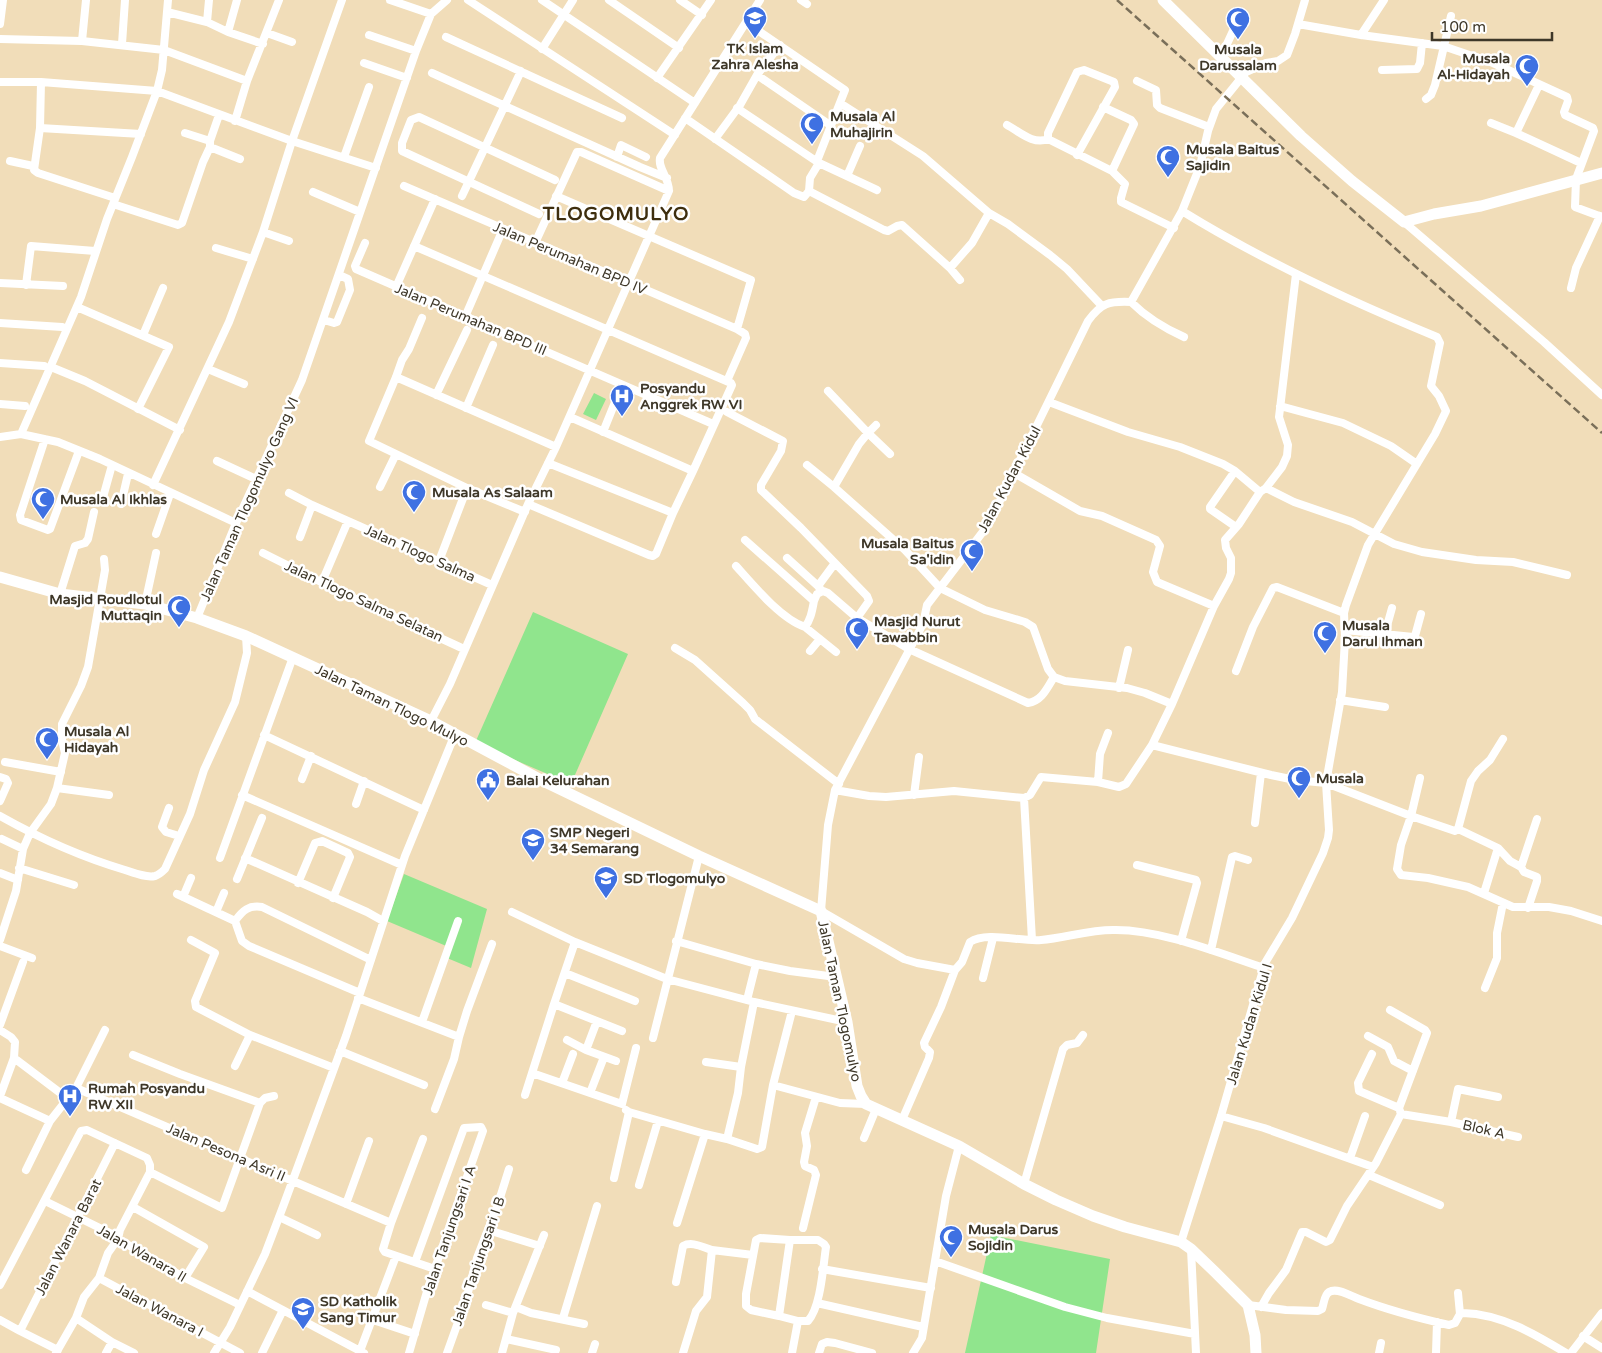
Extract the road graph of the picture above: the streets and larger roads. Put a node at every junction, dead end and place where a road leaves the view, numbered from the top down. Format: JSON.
{"nodes":[{"id":1,"x":3,"y":0,"type":"edge"},
{"id":2,"x":86,"y":0,"type":"edge"},
{"id":3,"x":125,"y":0,"type":"edge"},
{"id":4,"x":168,"y":0,"type":"edge"},
{"id":5,"x":209,"y":0,"type":"edge"},
{"id":6,"x":237,"y":0,"type":"edge"},
{"id":7,"x":279,"y":0,"type":"edge"},
{"id":8,"x":342,"y":0,"type":"edge"},
{"id":9,"x":390,"y":0,"type":"edge"},
{"id":10,"x":447,"y":0,"type":"edge"},
{"id":11,"x":468,"y":0,"type":"edge"},
{"id":12,"x":542,"y":0,"type":"edge"},
{"id":13,"x":573,"y":0,"type":"edge"},
{"id":14,"x":609,"y":0,"type":"edge"},
{"id":15,"x":680,"y":0,"type":"edge"},
{"id":16,"x":712,"y":0,"type":"edge"},
{"id":17,"x":748,"y":0,"type":"edge"},
{"id":18,"x":1163,"y":0,"type":"edge"},
{"id":19,"x":1305,"y":0,"type":"edge"},
{"id":20,"x":1384,"y":0,"type":"edge"},
{"id":21,"x":758,"y":3,"type":"edge"},
{"id":22,"x":167,"y":12,"type":"junction"},
{"id":23,"x":431,"y":14,"type":"junction"},
{"id":24,"x":564,"y":14,"type":"junction"},
{"id":25,"x":702,"y":15,"type":"junction"},
{"id":26,"x":1451,"y":16,"type":"dead end"},
{"id":27,"x":1238,"y":20,"type":"dead end"},
{"id":28,"x":207,"y":22,"type":"junction"},
{"id":29,"x":747,"y":23,"type":"junction"},
{"id":30,"x":0,"y":24,"type":"edge"},
{"id":31,"x":1298,"y":24,"type":"junction"},
{"id":32,"x":228,"y":32,"type":"junction"},
{"id":33,"x":267,"y":33,"type":"junction"},
{"id":34,"x":1361,"y":35,"type":"junction"},
{"id":35,"x":369,"y":36,"type":"dead end"},
{"id":36,"x":446,"y":37,"type":"dead end"},
{"id":37,"x":0,"y":39,"type":"edge"},
{"id":38,"x":82,"y":41,"type":"junction"},
{"id":39,"x":292,"y":42,"type":"dead end"},
{"id":40,"x":1422,"y":43,"type":"junction"},
{"id":41,"x":122,"y":44,"type":"junction"},
{"id":42,"x":262,"y":44,"type":"junction"},
{"id":43,"x":780,"y":46,"type":"junction"},
{"id":44,"x":1443,"y":46,"type":"junction"},
{"id":45,"x":679,"y":48,"type":"junction"},
{"id":46,"x":164,"y":50,"type":"junction"},
{"id":47,"x":542,"y":50,"type":"junction"},
{"id":48,"x":416,"y":51,"type":"junction"},
{"id":49,"x":1221,"y":57,"type":"junction"},
{"id":50,"x":364,"y":64,"type":"dead end"},
{"id":51,"x":1382,"y":70,"type":"dead end"},
{"id":52,"x":522,"y":71,"type":"junction"},
{"id":53,"x":432,"y":73,"type":"dead end"},
{"id":54,"x":757,"y":75,"type":"junction"},
{"id":55,"x":1241,"y":76,"type":"junction"},
{"id":56,"x":407,"y":78,"type":"junction"},
{"id":57,"x":657,"y":78,"type":"junction"},
{"id":58,"x":248,"y":81,"type":"junction"},
{"id":59,"x":1137,"y":81,"type":"dead end"},
{"id":60,"x":0,"y":82,"type":"edge"},
{"id":61,"x":41,"y":82,"type":"junction"},
{"id":62,"x":369,"y":86,"type":"dead end"},
{"id":63,"x":1539,"y":86,"type":"junction"},
{"id":64,"x":156,"y":91,"type":"junction"},
{"id":65,"x":1426,"y":99,"type":"dead end"},
{"id":66,"x":695,"y":103,"type":"junction"},
{"id":67,"x":840,"y":104,"type":"junction"},
{"id":68,"x":505,"y":106,"type":"junction"},
{"id":69,"x":1102,"y":107,"type":"junction"},
{"id":70,"x":737,"y":108,"type":"junction"},
{"id":71,"x":219,"y":115,"type":"junction"},
{"id":72,"x":622,"y":118,"type":"dead end"},
{"id":73,"x":685,"y":118,"type":"junction"},
{"id":74,"x":236,"y":121,"type":"junction"},
{"id":75,"x":1491,"y":123,"type":"dead end"},
{"id":76,"x":830,"y":125,"type":"junction"},
{"id":77,"x":1007,"y":125,"type":"dead end"},
{"id":78,"x":1209,"y":127,"type":"junction"},
{"id":79,"x":40,"y":128,"type":"junction"},
{"id":80,"x":1516,"y":132,"type":"junction"},
{"id":81,"x":185,"y":133,"type":"dead end"},
{"id":82,"x":141,"y":134,"type":"junction"},
{"id":83,"x":675,"y":134,"type":"junction"},
{"id":84,"x":715,"y":139,"type":"junction"},
{"id":85,"x":1048,"y":139,"type":"junction"},
{"id":86,"x":292,"y":141,"type":"junction"},
{"id":87,"x":210,"y":144,"type":"junction"},
{"id":88,"x":860,"y":146,"type":"dead end"},
{"id":89,"x":485,"y":148,"type":"junction"},
{"id":90,"x":1077,"y":155,"type":"junction"},
{"id":91,"x":344,"y":157,"type":"junction"},
{"id":92,"x":617,"y":157,"type":"junction"},
{"id":93,"x":646,"y":157,"type":"dead end"},
{"id":94,"x":240,"y":159,"type":"dead end"},
{"id":95,"x":10,"y":161,"type":"dead end"},
{"id":96,"x":818,"y":162,"type":"junction"},
{"id":97,"x":1581,"y":163,"type":"junction"},
{"id":98,"x":33,"y":166,"type":"junction"},
{"id":99,"x":376,"y":168,"type":"junction"},
{"id":100,"x":1112,"y":172,"type":"junction"},
{"id":101,"x":1602,"y":173,"type":"edge"},
{"id":102,"x":846,"y":176,"type":"junction"},
{"id":103,"x":667,"y":178,"type":"junction"},
{"id":104,"x":1576,"y":179,"type":"junction"},
{"id":105,"x":555,"y":180,"type":"dead end"},
{"id":106,"x":469,"y":181,"type":"junction"},
{"id":107,"x":404,"y":186,"type":"dead end"},
{"id":108,"x":877,"y":190,"type":"dead end"},
{"id":109,"x":669,"y":191,"type":"junction"},
{"id":110,"x":313,"y":192,"type":"dead end"},
{"id":111,"x":806,"y":194,"type":"junction"},
{"id":112,"x":462,"y":196,"type":"dead end"},
{"id":113,"x":556,"y":196,"type":"junction"},
{"id":114,"x":435,"y":200,"type":"junction"},
{"id":115,"x":114,"y":201,"type":"junction"},
{"id":116,"x":1182,"y":211,"type":"junction"},
{"id":117,"x":360,"y":212,"type":"junction"},
{"id":118,"x":989,"y":213,"type":"junction"},
{"id":119,"x":539,"y":214,"type":"dead end"},
{"id":120,"x":1601,"y":217,"type":"edge"},
{"id":121,"x":1404,"y":222,"type":"junction"},
{"id":122,"x":1174,"y":228,"type":"junction"},
{"id":123,"x":503,"y":229,"type":"junction"},
{"id":124,"x":263,"y":232,"type":"junction"},
{"id":125,"x":650,"y":237,"type":"junction"},
{"id":126,"x":289,"y":241,"type":"dead end"},
{"id":127,"x":365,"y":243,"type":"dead end"},
{"id":128,"x":535,"y":243,"type":"junction"},
{"id":129,"x":414,"y":246,"type":"junction"},
{"id":130,"x":216,"y":248,"type":"dead end"},
{"id":131,"x":96,"y":251,"type":"junction"},
{"id":132,"x":253,"y":259,"type":"junction"},
{"id":133,"x":950,"y":268,"type":"junction"},
{"id":134,"x":1296,"y":274,"type":"junction"},
{"id":135,"x":342,"y":276,"type":"junction"},
{"id":136,"x":483,"y":276,"type":"junction"},
{"id":137,"x":960,"y":280,"type":"dead end"},
{"id":138,"x":0,"y":283,"type":"edge"},
{"id":139,"x":628,"y":283,"type":"junction"},
{"id":140,"x":26,"y":285,"type":"junction"},
{"id":141,"x":63,"y":286,"type":"dead end"},
{"id":142,"x":396,"y":287,"type":"junction"},
{"id":143,"x":163,"y":288,"type":"dead end"},
{"id":144,"x":1571,"y":288,"type":"dead end"},
{"id":145,"x":1131,"y":302,"type":"junction"},
{"id":146,"x":1102,"y":305,"type":"junction"},
{"id":147,"x":77,"y":307,"type":"junction"},
{"id":148,"x":465,"y":317,"type":"junction"},
{"id":149,"x":422,"y":318,"type":"dead end"},
{"id":150,"x":327,"y":321,"type":"junction"},
{"id":151,"x":0,"y":323,"type":"edge"},
{"id":152,"x":62,"y":327,"type":"dead end"},
{"id":153,"x":467,"y":330,"type":"dead end"},
{"id":154,"x":608,"y":330,"type":"junction"},
{"id":155,"x":737,"y":330,"type":"junction"},
{"id":156,"x":143,"y":335,"type":"junction"},
{"id":157,"x":1184,"y":337,"type":"dead end"},
{"id":158,"x":493,"y":345,"type":"dead end"},
{"id":159,"x":0,"y":363,"type":"edge"},
{"id":160,"x":47,"y":366,"type":"junction"},
{"id":161,"x":208,"y":369,"type":"junction"},
{"id":162,"x":590,"y":370,"type":"junction"},
{"id":163,"x":396,"y":377,"type":"junction"},
{"id":164,"x":727,"y":381,"type":"junction"},
{"id":165,"x":244,"y":384,"type":"dead end"},
{"id":166,"x":622,"y":384,"type":"junction"},
{"id":167,"x":828,"y":391,"type":"dead end"},
{"id":168,"x":436,"y":395,"type":"junction"},
{"id":169,"x":1602,"y":395,"type":"edge"},
{"id":170,"x":1049,"y":402,"type":"junction"},
{"id":171,"x":0,"y":404,"type":"edge"},
{"id":172,"x":25,"y":406,"type":"dead end"},
{"id":173,"x":1280,"y":406,"type":"junction"},
{"id":174,"x":466,"y":408,"type":"junction"},
{"id":175,"x":138,"y":409,"type":"junction"},
{"id":176,"x":727,"y":412,"type":"dead end"},
{"id":177,"x":570,"y":417,"type":"junction"},
{"id":178,"x":713,"y":424,"type":"junction"},
{"id":179,"x":876,"y":425,"type":"dead end"},
{"id":180,"x":180,"y":430,"type":"junction"},
{"id":181,"x":603,"y":432,"type":"junction"},
{"id":182,"x":868,"y":433,"type":"junction"},
{"id":183,"x":21,"y":434,"type":"junction"},
{"id":184,"x":0,"y":437,"type":"edge"},
{"id":185,"x":45,"y":439,"type":"junction"},
{"id":186,"x":556,"y":447,"type":"junction"},
{"id":187,"x":79,"y":451,"type":"junction"},
{"id":188,"x":396,"y":454,"type":"junction"},
{"id":189,"x":890,"y":454,"type":"dead end"},
{"id":190,"x":217,"y":461,"type":"dead end"},
{"id":191,"x":548,"y":463,"type":"junction"},
{"id":192,"x":1417,"y":464,"type":"junction"},
{"id":193,"x":112,"y":465,"type":"junction"},
{"id":194,"x":807,"y":465,"type":"dead end"},
{"id":195,"x":1235,"y":471,"type":"junction"},
{"id":196,"x":692,"y":473,"type":"junction"},
{"id":197,"x":1014,"y":473,"type":"junction"},
{"id":198,"x":128,"y":474,"type":"junction"},
{"id":199,"x":256,"y":479,"type":"junction"},
{"id":200,"x":153,"y":486,"type":"junction"},
{"id":201,"x":380,"y":487,"type":"dead end"},
{"id":202,"x":834,"y":487,"type":"junction"},
{"id":203,"x":467,"y":488,"type":"junction"},
{"id":204,"x":1263,"y":490,"type":"junction"},
{"id":205,"x":289,"y":493,"type":"dead end"},
{"id":206,"x":170,"y":494,"type":"junction"},
{"id":207,"x":102,"y":502,"type":"dead end"},
{"id":208,"x":121,"y":504,"type":"dead end"},
{"id":209,"x":528,"y":504,"type":"junction"},
{"id":210,"x":312,"y":505,"type":"junction"},
{"id":211,"x":94,"y":512,"type":"dead end"},
{"id":212,"x":525,"y":512,"type":"junction"},
{"id":213,"x":673,"y":513,"type":"junction"},
{"id":214,"x":348,"y":521,"type":"junction"},
{"id":215,"x":236,"y":524,"type":"junction"},
{"id":216,"x":1236,"y":526,"type":"junction"},
{"id":217,"x":1375,"y":533,"type":"junction"},
{"id":218,"x":156,"y":534,"type":"dead end"},
{"id":219,"x":300,"y":537,"type":"dead end"},
{"id":220,"x":745,"y":540,"type":"dead end"},
{"id":221,"x":156,"y":553,"type":"dead end"},
{"id":222,"x":263,"y":553,"type":"dead end"},
{"id":223,"x":787,"y":558,"type":"dead end"},
{"id":224,"x":104,"y":559,"type":"dead end"},
{"id":225,"x":439,"y":561,"type":"junction"},
{"id":226,"x":835,"y":563,"type":"junction"},
{"id":227,"x":736,"y":566,"type":"dead end"},
{"id":228,"x":1567,"y":575,"type":"dead end"},
{"id":229,"x":0,"y":577,"type":"edge"},
{"id":230,"x":322,"y":582,"type":"junction"},
{"id":231,"x":492,"y":585,"type":"junction"},
{"id":232,"x":820,"y":588,"type":"junction"},
{"id":233,"x":940,"y":588,"type":"junction"},
{"id":234,"x":60,"y":594,"type":"junction"},
{"id":235,"x":99,"y":599,"type":"junction"},
{"id":236,"x":814,"y":601,"type":"junction"},
{"id":237,"x":145,"y":604,"type":"junction"},
{"id":238,"x":1214,"y":606,"type":"junction"},
{"id":239,"x":1392,"y":608,"type":"dead end"},
{"id":240,"x":1344,"y":612,"type":"junction"},
{"id":241,"x":1421,"y":614,"type":"dead end"},
{"id":242,"x":197,"y":618,"type":"junction"},
{"id":243,"x":857,"y":618,"type":"junction"},
{"id":244,"x":805,"y":627,"type":"junction"},
{"id":245,"x":1345,"y":630,"type":"junction"},
{"id":246,"x":1385,"y":633,"type":"junction"},
{"id":247,"x":246,"y":636,"type":"junction"},
{"id":248,"x":820,"y":639,"type":"junction"},
{"id":249,"x":675,"y":648,"type":"dead end"},
{"id":250,"x":464,"y":649,"type":"junction"},
{"id":251,"x":910,"y":649,"type":"junction"},
{"id":252,"x":1128,"y":650,"type":"dead end"},
{"id":253,"x":810,"y":651,"type":"dead end"},
{"id":254,"x":836,"y":652,"type":"dead end"},
{"id":255,"x":293,"y":657,"type":"junction"},
{"id":256,"x":1236,"y":671,"type":"dead end"},
{"id":257,"x":1054,"y":677,"type":"junction"},
{"id":258,"x":1119,"y":688,"type":"junction"},
{"id":259,"x":1340,"y":700,"type":"junction"},
{"id":260,"x":1172,"y":704,"type":"junction"},
{"id":261,"x":1385,"y":707,"type":"dead end"},
{"id":262,"x":430,"y":721,"type":"junction"},
{"id":263,"x":1108,"y":733,"type":"dead end"},
{"id":264,"x":455,"y":734,"type":"junction"},
{"id":265,"x":264,"y":735,"type":"junction"},
{"id":266,"x":1503,"y":739,"type":"dead end"},
{"id":267,"x":1152,"y":745,"type":"junction"},
{"id":268,"x":312,"y":756,"type":"junction"},
{"id":269,"x":919,"y":757,"type":"dead end"},
{"id":270,"x":4,"y":762,"type":"dead end"},
{"id":271,"x":61,"y":772,"type":"junction"},
{"id":272,"x":1261,"y":773,"type":"junction"},
{"id":273,"x":0,"y":777,"type":"edge"},
{"id":274,"x":1420,"y":778,"type":"dead end"},
{"id":275,"x":302,"y":779,"type":"dead end"},
{"id":276,"x":364,"y":781,"type":"junction"},
{"id":277,"x":1098,"y":782,"type":"junction"},
{"id":278,"x":1326,"y":783,"type":"junction"},
{"id":279,"x":837,"y":787,"type":"junction"},
{"id":280,"x":57,"y":788,"type":"junction"},
{"id":281,"x":109,"y":794,"type":"dead end"},
{"id":282,"x":242,"y":795,"type":"junction"},
{"id":283,"x":914,"y":795,"type":"junction"},
{"id":284,"x":1024,"y":798,"type":"junction"},
{"id":285,"x":0,"y":801,"type":"edge"},
{"id":286,"x":356,"y":804,"type":"dead end"},
{"id":287,"x":169,"y":808,"type":"dead end"},
{"id":288,"x":424,"y":810,"type":"junction"},
{"id":289,"x":0,"y":816,"type":"edge"},
{"id":290,"x":1411,"y":816,"type":"junction"},
{"id":291,"x":262,"y":818,"type":"dead end"},
{"id":292,"x":1537,"y":819,"type":"dead end"},
{"id":293,"x":1255,"y":823,"type":"dead end"},
{"id":294,"x":1458,"y":829,"type":"junction"},
{"id":295,"x":30,"y":833,"type":"junction"},
{"id":296,"x":179,"y":836,"type":"junction"},
{"id":297,"x":2,"y":838,"type":"dead end"},
{"id":298,"x":1498,"y":848,"type":"junction"},
{"id":299,"x":23,"y":849,"type":"junction"},
{"id":300,"x":699,"y":856,"type":"junction"},
{"id":301,"x":220,"y":858,"type":"dead end"},
{"id":302,"x":245,"y":858,"type":"junction"},
{"id":303,"x":1248,"y":860,"type":"dead end"},
{"id":304,"x":402,"y":865,"type":"junction"},
{"id":305,"x":1137,"y":865,"type":"dead end"},
{"id":306,"x":1521,"y":867,"type":"junction"},
{"id":307,"x":19,"y":868,"type":"junction"},
{"id":308,"x":0,"y":873,"type":"edge"},
{"id":309,"x":191,"y":878,"type":"dead end"},
{"id":310,"x":237,"y":878,"type":"dead end"},
{"id":311,"x":18,"y":880,"type":"junction"},
{"id":312,"x":298,"y":882,"type":"junction"},
{"id":313,"x":74,"y":885,"type":"dead end"},
{"id":314,"x":224,"y":893,"type":"dead end"},
{"id":315,"x":1484,"y":893,"type":"junction"},
{"id":316,"x":333,"y":898,"type":"junction"},
{"id":317,"x":1503,"y":903,"type":"junction"},
{"id":318,"x":1528,"y":908,"type":"junction"},
{"id":319,"x":822,"y":911,"type":"junction"},
{"id":320,"x":216,"y":912,"type":"junction"},
{"id":321,"x":512,"y":912,"type":"dead end"},
{"id":322,"x":235,"y":920,"type":"junction"},
{"id":323,"x":383,"y":921,"type":"junction"},
{"id":324,"x":458,"y":921,"type":"dead end"},
{"id":325,"x":1602,"y":921,"type":"edge"},
{"id":326,"x":993,"y":938,"type":"junction"},
{"id":327,"x":0,"y":940,"type":"edge"},
{"id":328,"x":191,"y":940,"type":"dead end"},
{"id":329,"x":1032,"y":940,"type":"junction"},
{"id":330,"x":676,"y":941,"type":"junction"},
{"id":331,"x":1181,"y":941,"type":"junction"},
{"id":332,"x":575,"y":942,"type":"junction"},
{"id":333,"x":492,"y":944,"type":"dead end"},
{"id":334,"x":0,"y":946,"type":"edge"},
{"id":335,"x":1211,"y":950,"type":"junction"},
{"id":336,"x":32,"y":958,"type":"dead end"},
{"id":337,"x":371,"y":960,"type":"junction"},
{"id":338,"x":23,"y":962,"type":"dead end"},
{"id":339,"x":756,"y":964,"type":"junction"},
{"id":340,"x":1264,"y":968,"type":"junction"},
{"id":341,"x":955,"y":970,"type":"junction"},
{"id":342,"x":565,"y":973,"type":"junction"},
{"id":343,"x":836,"y":977,"type":"junction"},
{"id":344,"x":983,"y":978,"type":"dead end"},
{"id":345,"x":667,"y":979,"type":"junction"},
{"id":346,"x":1485,"y":988,"type":"dead end"},
{"id":347,"x":359,"y":996,"type":"junction"},
{"id":348,"x":635,"y":1001,"type":"dead end"},
{"id":349,"x":751,"y":1001,"type":"junction"},
{"id":350,"x":554,"y":1004,"type":"junction"},
{"id":351,"x":1390,"y":1010,"type":"dead end"},
{"id":352,"x":792,"y":1011,"type":"junction"},
{"id":353,"x":598,"y":1021,"type":"junction"},
{"id":354,"x":422,"y":1022,"type":"junction"},
{"id":355,"x":846,"y":1022,"type":"junction"},
{"id":356,"x":0,"y":1025,"type":"edge"},
{"id":357,"x":0,"y":1030,"type":"edge"},
{"id":358,"x":106,"y":1030,"type":"dead end"},
{"id":359,"x":622,"y":1031,"type":"dead end"},
{"id":360,"x":250,"y":1035,"type":"junction"},
{"id":361,"x":1083,"y":1035,"type":"dead end"},
{"id":362,"x":1368,"y":1036,"type":"dead end"},
{"id":363,"x":459,"y":1037,"type":"junction"},
{"id":364,"x":653,"y":1038,"type":"dead end"},
{"id":365,"x":567,"y":1040,"type":"dead end"},
{"id":366,"x":636,"y":1048,"type":"dead end"},
{"id":367,"x":586,"y":1050,"type":"junction"},
{"id":368,"x":340,"y":1051,"type":"junction"},
{"id":369,"x":573,"y":1054,"type":"dead end"},
{"id":370,"x":1372,"y":1054,"type":"dead end"},
{"id":371,"x":133,"y":1055,"type":"dead end"},
{"id":372,"x":604,"y":1057,"type":"junction"},
{"id":373,"x":14,"y":1058,"type":"junction"},
{"id":374,"x":616,"y":1061,"type":"dead end"},
{"id":375,"x":706,"y":1062,"type":"dead end"},
{"id":376,"x":236,"y":1066,"type":"dead end"},
{"id":377,"x":741,"y":1067,"type":"junction"},
{"id":378,"x":334,"y":1068,"type":"junction"},
{"id":379,"x":1413,"y":1071,"type":"junction"},
{"id":380,"x":532,"y":1073,"type":"junction"},
{"id":381,"x":562,"y":1083,"type":"junction"},
{"id":382,"x":424,"y":1085,"type":"dead end"},
{"id":383,"x":773,"y":1085,"type":"junction"},
{"id":384,"x":76,"y":1088,"type":"junction"},
{"id":385,"x":590,"y":1093,"type":"junction"},
{"id":386,"x":525,"y":1095,"type":"dead end"},
{"id":387,"x":274,"y":1096,"type":"dead end"},
{"id":388,"x":0,"y":1097,"type":"edge"},
{"id":389,"x":816,"y":1097,"type":"junction"},
{"id":390,"x":1498,"y":1097,"type":"dead end"},
{"id":391,"x":67,"y":1098,"type":"junction"},
{"id":392,"x":260,"y":1103,"type":"junction"},
{"id":393,"x":622,"y":1104,"type":"junction"},
{"id":394,"x":871,"y":1106,"type":"junction"},
{"id":395,"x":435,"y":1109,"type":"dead end"},
{"id":396,"x":1400,"y":1111,"type":"junction"},
{"id":397,"x":629,"y":1112,"type":"junction"},
{"id":398,"x":1221,"y":1116,"type":"junction"},
{"id":399,"x":1365,"y":1116,"type":"dead end"},
{"id":400,"x":902,"y":1120,"type":"junction"},
{"id":401,"x":50,"y":1121,"type":"junction"},
{"id":402,"x":658,"y":1121,"type":"junction"},
{"id":403,"x":1451,"y":1122,"type":"junction"},
{"id":404,"x":705,"y":1134,"type":"junction"},
{"id":405,"x":1518,"y":1137,"type":"dead end"},
{"id":406,"x":864,"y":1138,"type":"dead end"},
{"id":407,"x":423,"y":1139,"type":"dead end"},
{"id":408,"x":727,"y":1139,"type":"junction"},
{"id":409,"x":369,"y":1141,"type":"dead end"},
{"id":410,"x":115,"y":1143,"type":"junction"},
{"id":411,"x":959,"y":1146,"type":"junction"},
{"id":412,"x":240,"y":1158,"type":"junction"},
{"id":413,"x":1350,"y":1158,"type":"junction"},
{"id":414,"x":1373,"y":1167,"type":"junction"},
{"id":415,"x":509,"y":1169,"type":"dead end"},
{"id":416,"x":26,"y":1170,"type":"dead end"},
{"id":417,"x":150,"y":1172,"type":"junction"},
{"id":418,"x":1369,"y":1175,"type":"junction"},
{"id":419,"x":614,"y":1178,"type":"dead end"},
{"id":420,"x":293,"y":1180,"type":"junction"},
{"id":421,"x":1024,"y":1184,"type":"junction"},
{"id":422,"x":640,"y":1185,"type":"dead end"},
{"id":423,"x":44,"y":1201,"type":"junction"},
{"id":424,"x":346,"y":1204,"type":"junction"},
{"id":425,"x":1440,"y":1204,"type":"dead end"},
{"id":426,"x":597,"y":1206,"type":"dead end"},
{"id":427,"x":132,"y":1207,"type":"junction"},
{"id":428,"x":79,"y":1217,"type":"junction"},
{"id":429,"x":279,"y":1217,"type":"junction"},
{"id":430,"x":391,"y":1222,"type":"junction"},
{"id":431,"x":677,"y":1223,"type":"dead end"},
{"id":432,"x":803,"y":1228,"type":"dead end"},
{"id":433,"x":488,"y":1230,"type":"junction"},
{"id":434,"x":544,"y":1235,"type":"dead end"},
{"id":435,"x":317,"y":1236,"type":"dead end"},
{"id":436,"x":118,"y":1239,"type":"junction"},
{"id":437,"x":790,"y":1240,"type":"junction"},
{"id":438,"x":1181,"y":1242,"type":"junction"},
{"id":439,"x":540,"y":1246,"type":"junction"},
{"id":440,"x":1191,"y":1249,"type":"junction"},
{"id":441,"x":712,"y":1250,"type":"junction"},
{"id":442,"x":753,"y":1255,"type":"junction"},
{"id":443,"x":397,"y":1256,"type":"junction"},
{"id":444,"x":935,"y":1261,"type":"junction"},
{"id":445,"x":415,"y":1262,"type":"junction"},
{"id":446,"x":435,"y":1269,"type":"junction"},
{"id":447,"x":822,"y":1269,"type":"junction"},
{"id":448,"x":99,"y":1278,"type":"junction"},
{"id":449,"x":185,"y":1278,"type":"junction"},
{"id":450,"x":676,"y":1282,"type":"dead end"},
{"id":451,"x":0,"y":1285,"type":"edge"},
{"id":452,"x":931,"y":1288,"type":"junction"},
{"id":453,"x":247,"y":1291,"type":"junction"},
{"id":454,"x":1458,"y":1293,"type":"dead end"},
{"id":455,"x":817,"y":1304,"type":"junction"},
{"id":456,"x":486,"y":1305,"type":"dead end"},
{"id":457,"x":1248,"y":1305,"type":"junction"},
{"id":458,"x":240,"y":1306,"type":"junction"},
{"id":459,"x":1261,"y":1306,"type":"junction"},
{"id":460,"x":283,"y":1310,"type":"junction"},
{"id":461,"x":514,"y":1310,"type":"junction"},
{"id":462,"x":1602,"y":1313,"type":"edge"},
{"id":463,"x":1460,"y":1314,"type":"junction"},
{"id":464,"x":779,"y":1316,"type":"junction"},
{"id":465,"x":76,"y":1318,"type":"junction"},
{"id":466,"x":563,"y":1318,"type":"junction"},
{"id":467,"x":0,"y":1320,"type":"edge"},
{"id":468,"x":374,"y":1320,"type":"junction"},
{"id":469,"x":798,"y":1321,"type":"junction"},
{"id":470,"x":1437,"y":1322,"type":"junction"},
{"id":471,"x":584,"y":1324,"type":"dead end"},
{"id":472,"x":923,"y":1327,"type":"junction"},
{"id":473,"x":20,"y":1331,"type":"junction"},
{"id":474,"x":415,"y":1334,"type":"junction"},
{"id":475,"x":1195,"y":1334,"type":"junction"},
{"id":476,"x":1583,"y":1336,"type":"junction"},
{"id":477,"x":506,"y":1339,"type":"junction"},
{"id":478,"x":112,"y":1342,"type":"junction"},
{"id":479,"x":221,"y":1342,"type":"junction"},
{"id":480,"x":595,"y":1344,"type":"dead end"},
{"id":481,"x":1381,"y":1344,"type":"dead end"},
{"id":482,"x":1602,"y":1348,"type":"edge"},
{"id":483,"x":556,"y":1350,"type":"dead end"},
{"id":484,"x":57,"y":1351,"type":"edge"},
{"id":485,"x":363,"y":1352,"type":"edge"},
{"id":486,"x":861,"y":1352,"type":"edge"},
{"id":487,"x":106,"y":1353,"type":"edge"},
{"id":488,"x":134,"y":1353,"type":"edge"},
{"id":489,"x":214,"y":1353,"type":"edge"},
{"id":490,"x":240,"y":1353,"type":"edge"},
{"id":491,"x":262,"y":1353,"type":"edge"},
{"id":492,"x":409,"y":1353,"type":"edge"},
{"id":493,"x":447,"y":1353,"type":"edge"},
{"id":494,"x":502,"y":1353,"type":"edge"},
{"id":495,"x":592,"y":1353,"type":"edge"},
{"id":496,"x":683,"y":1353,"type":"edge"},
{"id":497,"x":792,"y":1353,"type":"edge"},
{"id":498,"x":819,"y":1353,"type":"edge"},
{"id":499,"x":872,"y":1353,"type":"edge"},
{"id":500,"x":913,"y":1353,"type":"edge"},
{"id":501,"x":1196,"y":1353,"type":"edge"},
{"id":502,"x":1256,"y":1353,"type":"edge"},
{"id":503,"x":1379,"y":1353,"type":"edge"},
{"id":504,"x":1436,"y":1353,"type":"edge"},
{"id":505,"x":1566,"y":1353,"type":"edge"},
{"id":506,"x":1571,"y":1353,"type":"edge"}],
"edges":[{"from":1,"to":30,"type":"street"},
{"from":2,"to":38,"type":"street"},
{"from":3,"to":41,"type":"street"},
{"from":4,"to":22,"type":"street"},
{"from":5,"to":28,"type":"street"},
{"from":6,"to":32,"type":"street"},
{"from":7,"to":33,"type":"street"},
{"from":8,"to":86,"type":"street"},
{"from":9,"to":23,"type":"street"},
{"from":10,"to":23,"type":"street"},
{"from":11,"to":47,"type":"street"},
{"from":12,"to":24,"type":"street"},
{"from":13,"to":24,"type":"street"},
{"from":14,"to":45,"type":"street"},
{"from":15,"to":25,"type":"street"},
{"from":16,"to":25,"type":"street"},
{"from":17,"to":21,"type":"street"},
{"from":18,"to":49,"type":"street"},
{"from":19,"to":31,"type":"street"},
{"from":20,"to":34,"type":"street"},
{"from":21,"to":29,"type":"street"},
{"from":22,"to":28,"type":"street"},
{"from":22,"to":46,"type":"street"},
{"from":23,"to":48,"type":"street"},
{"from":24,"to":47,"type":"street"},
{"from":24,"to":57,"type":"street"},
{"from":25,"to":45,"type":"street"},
{"from":26,"to":44,"type":"street"},
{"from":27,"to":49,"type":"street"},
{"from":28,"to":32,"type":"street"},
{"from":29,"to":43,"type":"street"},
{"from":29,"to":66,"type":"street"},
{"from":31,"to":34,"type":"street"},
{"from":31,"to":55,"type":"street"},
{"from":32,"to":42,"type":"street"},
{"from":33,"to":39,"type":"street"},
{"from":33,"to":42,"type":"street"},
{"from":34,"to":40,"type":"street"},
{"from":35,"to":48,"type":"street"},
{"from":36,"to":52,"type":"street"},
{"from":37,"to":38,"type":"street"},
{"from":38,"to":41,"type":"street"},
{"from":40,"to":44,"type":"street"},
{"from":40,"to":51,"type":"street"},
{"from":41,"to":46,"type":"street"},
{"from":42,"to":58,"type":"street"},
{"from":43,"to":54,"type":"street"},
{"from":43,"to":67,"type":"street"},
{"from":44,"to":63,"type":"street"},
{"from":44,"to":65,"type":"street"},
{"from":45,"to":57,"type":"street"},
{"from":46,"to":58,"type":"street"},
{"from":46,"to":64,"type":"street"},
{"from":47,"to":83,"type":"street"},
{"from":48,"to":56,"type":"street"},
{"from":49,"to":55,"type":"street"},
{"from":50,"to":56,"type":"street"},
{"from":52,"to":68,"type":"street"},
{"from":52,"to":72,"type":"street"},
{"from":53,"to":68,"type":"street"},
{"from":54,"to":70,"type":"street"},
{"from":54,"to":76,"type":"street"},
{"from":55,"to":78,"type":"street"},
{"from":55,"to":121,"type":"street"},
{"from":56,"to":99,"type":"street"},
{"from":57,"to":66,"type":"street"},
{"from":58,"to":74,"type":"street"},
{"from":59,"to":78,"type":"street"},
{"from":60,"to":61,"type":"street"},
{"from":61,"to":64,"type":"street"},
{"from":61,"to":79,"type":"street"},
{"from":62,"to":91,"type":"street"},
{"from":63,"to":80,"type":"street"},
{"from":63,"to":97,"type":"street"},
{"from":64,"to":71,"type":"street"},
{"from":64,"to":82,"type":"street"},
{"from":66,"to":73,"type":"street"},
{"from":67,"to":76,"type":"street"},
{"from":67,"to":118,"type":"street"},
{"from":68,"to":89,"type":"street"},
{"from":68,"to":92,"type":"street"},
{"from":69,"to":85,"type":"street"},
{"from":69,"to":90,"type":"street"},
{"from":69,"to":100,"type":"street"},
{"from":70,"to":84,"type":"street"},
{"from":70,"to":96,"type":"street"},
{"from":71,"to":74,"type":"street"},
{"from":71,"to":87,"type":"street"},
{"from":73,"to":83,"type":"street"},
{"from":73,"to":84,"type":"street"},
{"from":74,"to":86,"type":"street"},
{"from":75,"to":80,"type":"street"},
{"from":76,"to":96,"type":"street"},
{"from":77,"to":85,"type":"street"},
{"from":78,"to":116,"type":"street"},
{"from":79,"to":82,"type":"street"},
{"from":79,"to":98,"type":"street"},
{"from":80,"to":97,"type":"street"},
{"from":81,"to":87,"type":"street"},
{"from":82,"to":115,"type":"street"},
{"from":83,"to":103,"type":"street"},
{"from":84,"to":111,"type":"street"},
{"from":85,"to":90,"type":"street"},
{"from":86,"to":91,"type":"street"},
{"from":86,"to":124,"type":"street"},
{"from":87,"to":94,"type":"street"},
{"from":87,"to":115,"type":"street"},
{"from":88,"to":102,"type":"street"},
{"from":89,"to":105,"type":"street"},
{"from":89,"to":106,"type":"street"},
{"from":89,"to":106,"type":"street"},
{"from":90,"to":100,"type":"street"},
{"from":91,"to":99,"type":"street"},
{"from":92,"to":93,"type":"street"},
{"from":92,"to":103,"type":"street"},
{"from":95,"to":98,"type":"street"},
{"from":96,"to":102,"type":"street"},
{"from":96,"to":111,"type":"street"},
{"from":97,"to":104,"type":"street"},
{"from":98,"to":115,"type":"street"},
{"from":99,"to":117,"type":"street"},
{"from":100,"to":122,"type":"street"},
{"from":101,"to":104,"type":"street"},
{"from":102,"to":108,"type":"street"},
{"from":103,"to":109,"type":"street"},
{"from":104,"to":120,"type":"street"},
{"from":104,"to":121,"type":"street"},
{"from":106,"to":112,"type":"street"},
{"from":106,"to":119,"type":"street"},
{"from":107,"to":114,"type":"street","name":"Jalan Perumahan BPD IV"},
{"from":109,"to":113,"type":"street"},
{"from":109,"to":125,"type":"street"},
{"from":110,"to":117,"type":"street"},
{"from":111,"to":133,"type":"street"},
{"from":113,"to":125,"type":"street"},
{"from":113,"to":128,"type":"street"},
{"from":114,"to":123,"type":"street","name":"Jalan Perumahan BPD IV"},
{"from":114,"to":129,"type":"street"},
{"from":115,"to":131,"type":"street"},
{"from":116,"to":122,"type":"street"},
{"from":116,"to":134,"type":"street"},
{"from":117,"to":135,"type":"street"},
{"from":118,"to":133,"type":"street"},
{"from":118,"to":146,"type":"street"},
{"from":120,"to":144,"type":"street"},
{"from":121,"to":169,"type":"street"},
{"from":122,"to":145,"type":"street"},
{"from":123,"to":128,"type":"street","name":"Jalan Perumahan BPD IV"},
{"from":123,"to":136,"type":"street"},
{"from":124,"to":126,"type":"street"},
{"from":124,"to":132,"type":"street"},
{"from":125,"to":139,"type":"street"},
{"from":125,"to":155,"type":"street"},
{"from":127,"to":142,"type":"street","name":"Jalan Perumahan BPD III"},
{"from":128,"to":139,"type":"street","name":"Jalan Perumahan BPD IV"},
{"from":129,"to":136,"type":"street"},
{"from":129,"to":142,"type":"street"},
{"from":130,"to":132,"type":"street"},
{"from":131,"to":140,"type":"street"},
{"from":131,"to":147,"type":"street"},
{"from":132,"to":161,"type":"street"},
{"from":133,"to":137,"type":"street"},
{"from":134,"to":173,"type":"street"},
{"from":134,"to":192,"type":"street"},
{"from":135,"to":150,"type":"street"},
{"from":135,"to":150,"type":"street"},
{"from":136,"to":148,"type":"street"},
{"from":136,"to":154,"type":"street"},
{"from":138,"to":140,"type":"street"},
{"from":139,"to":154,"type":"street"},
{"from":139,"to":155,"type":"street","name":"Jalan Perumahan BPD IV"},
{"from":140,"to":141,"type":"street"},
{"from":142,"to":148,"type":"street","name":"Jalan Perumahan BPD III"},
{"from":143,"to":156,"type":"street"},
{"from":145,"to":146,"type":"street"},
{"from":145,"to":157,"type":"street"},
{"from":146,"to":170,"type":"street","name":"Jalan Kudan Kidul"},
{"from":147,"to":156,"type":"street"},
{"from":147,"to":160,"type":"street"},
{"from":148,"to":162,"type":"street","name":"Jalan Perumahan BPD III"},
{"from":149,"to":163,"type":"street"},
{"from":150,"to":199,"type":"street","name":"Jalan Taman Tlogomulyo Gang VI"},
{"from":151,"to":152,"type":"street"},
{"from":153,"to":168,"type":"street"},
{"from":154,"to":162,"type":"street"},
{"from":154,"to":164,"type":"street"},
{"from":155,"to":164,"type":"street"},
{"from":156,"to":175,"type":"street"},
{"from":158,"to":174,"type":"street"},
{"from":159,"to":160,"type":"street"},
{"from":160,"to":175,"type":"street"},
{"from":160,"to":183,"type":"street"},
{"from":161,"to":165,"type":"street"},
{"from":161,"to":180,"type":"street"},
{"from":162,"to":166,"type":"street","name":"Jalan Perumahan BPD III"},
{"from":162,"to":177,"type":"street"},
{"from":163,"to":168,"type":"street"},
{"from":163,"to":188,"type":"street"},
{"from":164,"to":178,"type":"street"},
{"from":166,"to":178,"type":"street","name":"Jalan Perumahan BPD III"},
{"from":166,"to":181,"type":"street"},
{"from":167,"to":182,"type":"street"},
{"from":168,"to":174,"type":"street"},
{"from":170,"to":195,"type":"street"},
{"from":170,"to":197,"type":"street","name":"Jalan Kudan Kidul"},
{"from":171,"to":172,"type":"street"},
{"from":173,"to":192,"type":"street"},
{"from":173,"to":204,"type":"street"},
{"from":174,"to":186,"type":"street"},
{"from":175,"to":180,"type":"street"},
{"from":176,"to":226,"type":"street"},
{"from":177,"to":181,"type":"street"},
{"from":177,"to":186,"type":"street"},
{"from":178,"to":196,"type":"street"},
{"from":179,"to":182,"type":"street"},
{"from":180,"to":200,"type":"street"},
{"from":181,"to":196,"type":"street"},
{"from":182,"to":189,"type":"street"},
{"from":182,"to":202,"type":"street"},
{"from":183,"to":184,"type":"street"},
{"from":183,"to":185,"type":"street"},
{"from":185,"to":187,"type":"street"},
{"from":185,"to":187,"type":"street"},
{"from":186,"to":191,"type":"street"},
{"from":187,"to":193,"type":"street"},
{"from":188,"to":201,"type":"street"},
{"from":188,"to":203,"type":"street"},
{"from":190,"to":199,"type":"street"},
{"from":191,"to":209,"type":"street"},
{"from":191,"to":213,"type":"street"},
{"from":192,"to":217,"type":"street"},
{"from":193,"to":198,"type":"street"},
{"from":193,"to":207,"type":"street"},
{"from":194,"to":202,"type":"street"},
{"from":195,"to":204,"type":"street"},
{"from":195,"to":216,"type":"street"},
{"from":196,"to":213,"type":"street"},
{"from":197,"to":233,"type":"street","name":"Jalan Kudan Kidul"},
{"from":197,"to":238,"type":"street"},
{"from":198,"to":200,"type":"street"},
{"from":198,"to":208,"type":"street"},
{"from":199,"to":215,"type":"street","name":"Jalan Taman Tlogomulyo Gang VI"},
{"from":200,"to":206,"type":"street"},
{"from":202,"to":233,"type":"street"},
{"from":203,"to":212,"type":"street"},
{"from":203,"to":225,"type":"street"},
{"from":204,"to":216,"type":"street"},
{"from":204,"to":217,"type":"street"},
{"from":205,"to":210,"type":"street","name":"Jalan Tlogo Salma"},
{"from":206,"to":215,"type":"street"},
{"from":206,"to":218,"type":"street"},
{"from":209,"to":212,"type":"street"},
{"from":209,"to":213,"type":"street"},
{"from":210,"to":214,"type":"street","name":"Jalan Tlogo Salma"},
{"from":210,"to":219,"type":"street"},
{"from":211,"to":234,"type":"street"},
{"from":212,"to":231,"type":"street"},
{"from":214,"to":225,"type":"street","name":"Jalan Tlogo Salma"},
{"from":214,"to":230,"type":"street","name":"Jalan Tlogo Salma"},
{"from":215,"to":242,"type":"street","name":"Jalan Taman Tlogomulyo Gang VI"},
{"from":216,"to":238,"type":"street"},
{"from":217,"to":228,"type":"street"},
{"from":217,"to":240,"type":"street"},
{"from":220,"to":236,"type":"street"},
{"from":221,"to":237,"type":"street"},
{"from":222,"to":230,"type":"street","name":"Jalan Tlogo Salma Selatan"},
{"from":223,"to":232,"type":"street"},
{"from":224,"to":235,"type":"street"},
{"from":225,"to":231,"type":"street","name":"Jalan Tlogo Salma"},
{"from":226,"to":232,"type":"street"},
{"from":226,"to":243,"type":"street"},
{"from":227,"to":244,"type":"street"},
{"from":229,"to":234,"type":"street","name":"Jalan Taman Tlogo Mulyo"},
{"from":230,"to":250,"type":"street","name":"Jalan Tlogo Salma Selatan"},
{"from":231,"to":250,"type":"street"},
{"from":232,"to":236,"type":"street"},
{"from":232,"to":243,"type":"street"},
{"from":233,"to":251,"type":"street","name":"Jalan Kudan Kidul"},
{"from":233,"to":257,"type":"street"},
{"from":234,"to":235,"type":"street","name":"Jalan Taman Tlogo Mulyo"},
{"from":235,"to":237,"type":"street","name":"Jalan Taman Tlogo Mulyo"},
{"from":235,"to":271,"type":"street"},
{"from":236,"to":244,"type":"street"},
{"from":237,"to":242,"type":"street","name":"Jalan Taman Tlogo Mulyo"},
{"from":238,"to":260,"type":"street"},
{"from":239,"to":246,"type":"street"},
{"from":240,"to":245,"type":"street","name":"Jalan Kudan Kidul I"},
{"from":240,"to":256,"type":"street"},
{"from":241,"to":246,"type":"street"},
{"from":242,"to":247,"type":"street","name":"Jalan Taman Tlogo Mulyo"},
{"from":243,"to":251,"type":"street"},
{"from":244,"to":248,"type":"street"},
{"from":245,"to":246,"type":"street"},
{"from":245,"to":259,"type":"street","name":"Jalan Kudan Kidul I"},
{"from":247,"to":255,"type":"street","name":"Jalan Taman Tlogo Mulyo"},
{"from":247,"to":296,"type":"street"},
{"from":248,"to":253,"type":"street"},
{"from":248,"to":254,"type":"street"},
{"from":249,"to":279,"type":"street"},
{"from":250,"to":262,"type":"street"},
{"from":251,"to":257,"type":"street"},
{"from":251,"to":279,"type":"street","name":"Jalan Kudan Kidul"},
{"from":252,"to":258,"type":"street"},
{"from":255,"to":262,"type":"street","name":"Jalan Taman Tlogo Mulyo"},
{"from":255,"to":265,"type":"street"},
{"from":257,"to":258,"type":"street"},
{"from":258,"to":260,"type":"street"},
{"from":259,"to":261,"type":"street"},
{"from":259,"to":278,"type":"street","name":"Jalan Kudan Kidul I"},
{"from":260,"to":267,"type":"street"},
{"from":262,"to":264,"type":"street","name":"Jalan Taman Tlogo Mulyo"},
{"from":263,"to":277,"type":"street"},
{"from":264,"to":288,"type":"street"},
{"from":264,"to":300,"type":"street","name":"Jalan Taman Tlogo Mulyo"},
{"from":265,"to":268,"type":"street"},
{"from":265,"to":282,"type":"street"},
{"from":266,"to":294,"type":"street"},
{"from":267,"to":272,"type":"street"},
{"from":267,"to":277,"type":"street"},
{"from":268,"to":275,"type":"street"},
{"from":268,"to":276,"type":"street"},
{"from":269,"to":283,"type":"street"},
{"from":270,"to":271,"type":"street"},
{"from":271,"to":280,"type":"street"},
{"from":272,"to":278,"type":"street"},
{"from":272,"to":293,"type":"street"},
{"from":273,"to":285,"type":"street"},
{"from":274,"to":290,"type":"street"},
{"from":276,"to":286,"type":"street"},
{"from":276,"to":288,"type":"street"},
{"from":277,"to":284,"type":"street"},
{"from":278,"to":290,"type":"street"},
{"from":278,"to":340,"type":"street","name":"Jalan Kudan Kidul I"},
{"from":279,"to":283,"type":"street"},
{"from":279,"to":319,"type":"street","name":"Jalan Kudan Kidul"},
{"from":280,"to":281,"type":"street"},
{"from":280,"to":295,"type":"street"},
{"from":282,"to":301,"type":"street"},
{"from":282,"to":304,"type":"street"},
{"from":283,"to":284,"type":"street"},
{"from":284,"to":329,"type":"street"},
{"from":287,"to":296,"type":"street"},
{"from":288,"to":304,"type":"street"},
{"from":289,"to":295,"type":"street"},
{"from":290,"to":294,"type":"street"},
{"from":290,"to":315,"type":"street"},
{"from":291,"to":302,"type":"street"},
{"from":292,"to":306,"type":"street"},
{"from":294,"to":298,"type":"street"},
{"from":295,"to":296,"type":"street"},
{"from":295,"to":299,"type":"street"},
{"from":297,"to":299,"type":"street"},
{"from":298,"to":306,"type":"street"},
{"from":298,"to":315,"type":"street"},
{"from":299,"to":307,"type":"street"},
{"from":300,"to":319,"type":"street","name":"Jalan Taman Tlogo Mulyo"},
{"from":300,"to":330,"type":"street"},
{"from":302,"to":310,"type":"street"},
{"from":302,"to":312,"type":"street"},
{"from":303,"to":335,"type":"street"},
{"from":304,"to":323,"type":"street"},
{"from":305,"to":331,"type":"street"},
{"from":306,"to":318,"type":"street"},
{"from":307,"to":311,"type":"street"},
{"from":307,"to":313,"type":"street"},
{"from":308,"to":311,"type":"street"},
{"from":309,"to":320,"type":"street"},
{"from":311,"to":327,"type":"street"},
{"from":312,"to":316,"type":"street"},
{"from":312,"to":316,"type":"street"},
{"from":314,"to":320,"type":"street"},
{"from":315,"to":317,"type":"street"},
{"from":316,"to":323,"type":"street"},
{"from":317,"to":318,"type":"street"},
{"from":317,"to":346,"type":"street"},
{"from":318,"to":325,"type":"street"},
{"from":319,"to":341,"type":"street","name":"Jalan Taman Tlogomulyo"},
{"from":319,"to":343,"type":"street","name":"Jalan Taman Tlogomulyo"},
{"from":320,"to":322,"type":"street"},
{"from":321,"to":332,"type":"street"},
{"from":322,"to":337,"type":"street"},
{"from":322,"to":347,"type":"street"},
{"from":323,"to":337,"type":"street"},
{"from":324,"to":354,"type":"street"},
{"from":326,"to":329,"type":"street"},
{"from":326,"to":341,"type":"street"},
{"from":326,"to":344,"type":"street"},
{"from":328,"to":360,"type":"street"},
{"from":329,"to":331,"type":"street"},
{"from":330,"to":339,"type":"street"},
{"from":330,"to":345,"type":"street"},
{"from":331,"to":335,"type":"street"},
{"from":332,"to":342,"type":"street"},
{"from":332,"to":345,"type":"street"},
{"from":333,"to":363,"type":"street"},
{"from":334,"to":336,"type":"street"},
{"from":335,"to":340,"type":"street"},
{"from":337,"to":347,"type":"street"},
{"from":338,"to":356,"type":"street"},
{"from":339,"to":343,"type":"street"},
{"from":339,"to":349,"type":"street"},
{"from":340,"to":398,"type":"street","name":"Jalan Kudan Kidul I"},
{"from":341,"to":400,"type":"street"},
{"from":342,"to":348,"type":"street"},
{"from":342,"to":350,"type":"street"},
{"from":343,"to":355,"type":"street","name":"Jalan Taman Tlogomulyo"},
{"from":345,"to":349,"type":"street"},
{"from":345,"to":364,"type":"street"},
{"from":347,"to":354,"type":"street"},
{"from":347,"to":368,"type":"street"},
{"from":349,"to":352,"type":"street"},
{"from":349,"to":377,"type":"street"},
{"from":350,"to":353,"type":"street"},
{"from":350,"to":380,"type":"street"},
{"from":351,"to":379,"type":"street"},
{"from":352,"to":355,"type":"street"},
{"from":352,"to":383,"type":"street"},
{"from":353,"to":359,"type":"street"},
{"from":353,"to":367,"type":"street"},
{"from":354,"to":363,"type":"street"},
{"from":355,"to":394,"type":"street","name":"Jalan Taman Tlogomulyo"},
{"from":357,"to":373,"type":"street"},
{"from":358,"to":384,"type":"street"},
{"from":360,"to":376,"type":"street"},
{"from":360,"to":378,"type":"street"},
{"from":361,"to":421,"type":"street"},
{"from":362,"to":379,"type":"street"},
{"from":363,"to":395,"type":"street"},
{"from":365,"to":367,"type":"street"},
{"from":366,"to":393,"type":"street"},
{"from":367,"to":372,"type":"street"},
{"from":368,"to":378,"type":"street"},
{"from":368,"to":382,"type":"street"},
{"from":369,"to":381,"type":"street"},
{"from":370,"to":396,"type":"street","name":"Blok A"},
{"from":371,"to":392,"type":"street"},
{"from":372,"to":374,"type":"street"},
{"from":372,"to":385,"type":"street"},
{"from":373,"to":388,"type":"street"},
{"from":373,"to":391,"type":"street"},
{"from":375,"to":377,"type":"street"},
{"from":377,"to":408,"type":"street"},
{"from":378,"to":420,"type":"street"},
{"from":379,"to":396,"type":"street"},
{"from":380,"to":381,"type":"street"},
{"from":380,"to":386,"type":"street"},
{"from":381,"to":385,"type":"street"},
{"from":383,"to":389,"type":"street"},
{"from":383,"to":408,"type":"street"},
{"from":384,"to":391,"type":"street"},
{"from":384,"to":412,"type":"street","name":"Jalan Pesona Asri II"},
{"from":385,"to":393,"type":"street"},
{"from":387,"to":392,"type":"street"},
{"from":388,"to":401,"type":"street"},
{"from":389,"to":394,"type":"street"},
{"from":389,"to":432,"type":"street"},
{"from":390,"to":403,"type":"street"},
{"from":391,"to":401,"type":"street"},
{"from":392,"to":412,"type":"street"},
{"from":393,"to":397,"type":"street"},
{"from":394,"to":400,"type":"street"},
{"from":394,"to":406,"type":"street"},
{"from":396,"to":403,"type":"street","name":"Blok A"},
{"from":396,"to":414,"type":"street"},
{"from":397,"to":402,"type":"street"},
{"from":397,"to":419,"type":"street"},
{"from":398,"to":413,"type":"street"},
{"from":398,"to":438,"type":"street","name":"Jalan Kudan Kidul I"},
{"from":399,"to":413,"type":"street"},
{"from":400,"to":411,"type":"street"},
{"from":401,"to":416,"type":"street"},
{"from":402,"to":404,"type":"street"},
{"from":402,"to":422,"type":"street"},
{"from":403,"to":405,"type":"street","name":"Blok A"},
{"from":404,"to":408,"type":"street"},
{"from":404,"to":431,"type":"street"},
{"from":407,"to":430,"type":"street"},
{"from":409,"to":424,"type":"street"},
{"from":410,"to":417,"type":"street"},
{"from":410,"to":423,"type":"street"},
{"from":410,"to":428,"type":"street","name":"Jalan Wanara Barat"},
{"from":411,"to":421,"type":"street"},
{"from":411,"to":444,"type":"street"},
{"from":412,"to":417,"type":"street"},
{"from":412,"to":420,"type":"street","name":"Jalan Pesona Asri II"},
{"from":413,"to":414,"type":"street"},
{"from":414,"to":418,"type":"street"},
{"from":415,"to":433,"type":"street","name":"Jalan Tanjungsari I B"},
{"from":417,"to":427,"type":"street"},
{"from":418,"to":425,"type":"street"},
{"from":418,"to":459,"type":"street"},
{"from":420,"to":424,"type":"street","name":"Jalan Pesona Asri II"},
{"from":420,"to":429,"type":"street"},
{"from":421,"to":438,"type":"street"},
{"from":423,"to":428,"type":"street","name":"Jalan Wanara II"},
{"from":423,"to":451,"type":"street"},
{"from":424,"to":430,"type":"street","name":"Jalan Pesona Asri II"},
{"from":426,"to":466,"type":"street"},
{"from":427,"to":436,"type":"street"},
{"from":427,"to":449,"type":"street"},
{"from":428,"to":436,"type":"street","name":"Jalan Wanara II"},
{"from":428,"to":473,"type":"street","name":"Jalan Wanara Barat"},
{"from":429,"to":435,"type":"street"},
{"from":429,"to":453,"type":"street"},
{"from":430,"to":443,"type":"street"},
{"from":433,"to":439,"type":"street"},
{"from":433,"to":493,"type":"street","name":"Jalan Tanjungsari I B"},
{"from":434,"to":439,"type":"street"},
{"from":436,"to":448,"type":"street"},
{"from":436,"to":449,"type":"street","name":"Jalan Wanara II"},
{"from":437,"to":442,"type":"street"},
{"from":437,"to":447,"type":"street"},
{"from":437,"to":464,"type":"street"},
{"from":438,"to":440,"type":"street"},
{"from":439,"to":461,"type":"street"},
{"from":440,"to":457,"type":"street"},
{"from":440,"to":475,"type":"street"},
{"from":441,"to":442,"type":"street"},
{"from":441,"to":450,"type":"street"},
{"from":441,"to":496,"type":"street"},
{"from":442,"to":464,"type":"street"},
{"from":443,"to":445,"type":"street"},
{"from":443,"to":468,"type":"street"},
{"from":444,"to":452,"type":"street"},
{"from":444,"to":475,"type":"street"},
{"from":445,"to":446,"type":"street"},
{"from":445,"to":446,"type":"street","name":"Jalan Tanjungsari I A"},
{"from":446,"to":474,"type":"street","name":"Jalan Tanjungsari I A"},
{"from":447,"to":452,"type":"street"},
{"from":447,"to":455,"type":"street"},
{"from":448,"to":465,"type":"street"},
{"from":448,"to":479,"type":"street","name":"Jalan Wanara I"},
{"from":449,"to":458,"type":"street","name":"Jalan Wanara II"},
{"from":452,"to":472,"type":"street"},
{"from":453,"to":458,"type":"street"},
{"from":453,"to":460,"type":"street"},
{"from":454,"to":463,"type":"street"},
{"from":455,"to":469,"type":"street"},
{"from":455,"to":472,"type":"street"},
{"from":456,"to":461,"type":"street"},
{"from":457,"to":459,"type":"street"},
{"from":457,"to":502,"type":"street"},
{"from":458,"to":479,"type":"street"},
{"from":459,"to":470,"type":"street"},
{"from":460,"to":485,"type":"street"},
{"from":460,"to":491,"type":"street"},
{"from":461,"to":466,"type":"street"},
{"from":461,"to":477,"type":"street"},
{"from":462,"to":476,"type":"street"},
{"from":463,"to":470,"type":"street"},
{"from":463,"to":505,"type":"street"},
{"from":464,"to":469,"type":"street"},
{"from":465,"to":478,"type":"street"},
{"from":465,"to":484,"type":"street"},
{"from":466,"to":471,"type":"street"},
{"from":467,"to":473,"type":"street"},
{"from":468,"to":474,"type":"street"},
{"from":468,"to":485,"type":"street"},
{"from":469,"to":497,"type":"street"},
{"from":470,"to":504,"type":"street"},
{"from":472,"to":500,"type":"street"},
{"from":473,"to":484,"type":"street"},
{"from":474,"to":492,"type":"street","name":"Jalan Tanjungsari I A"},
{"from":475,"to":501,"type":"street"},
{"from":476,"to":482,"type":"street"},
{"from":476,"to":506,"type":"street"},
{"from":477,"to":483,"type":"street"},
{"from":477,"to":494,"type":"street"},
{"from":478,"to":487,"type":"street"},
{"from":478,"to":488,"type":"street"},
{"from":479,"to":489,"type":"street"},
{"from":479,"to":490,"type":"street","name":"Jalan Wanara I"},
{"from":480,"to":495,"type":"street"},
{"from":481,"to":503,"type":"street"},
{"from":486,"to":498,"type":"street"},
{"from":486,"to":499,"type":"street"}]}
